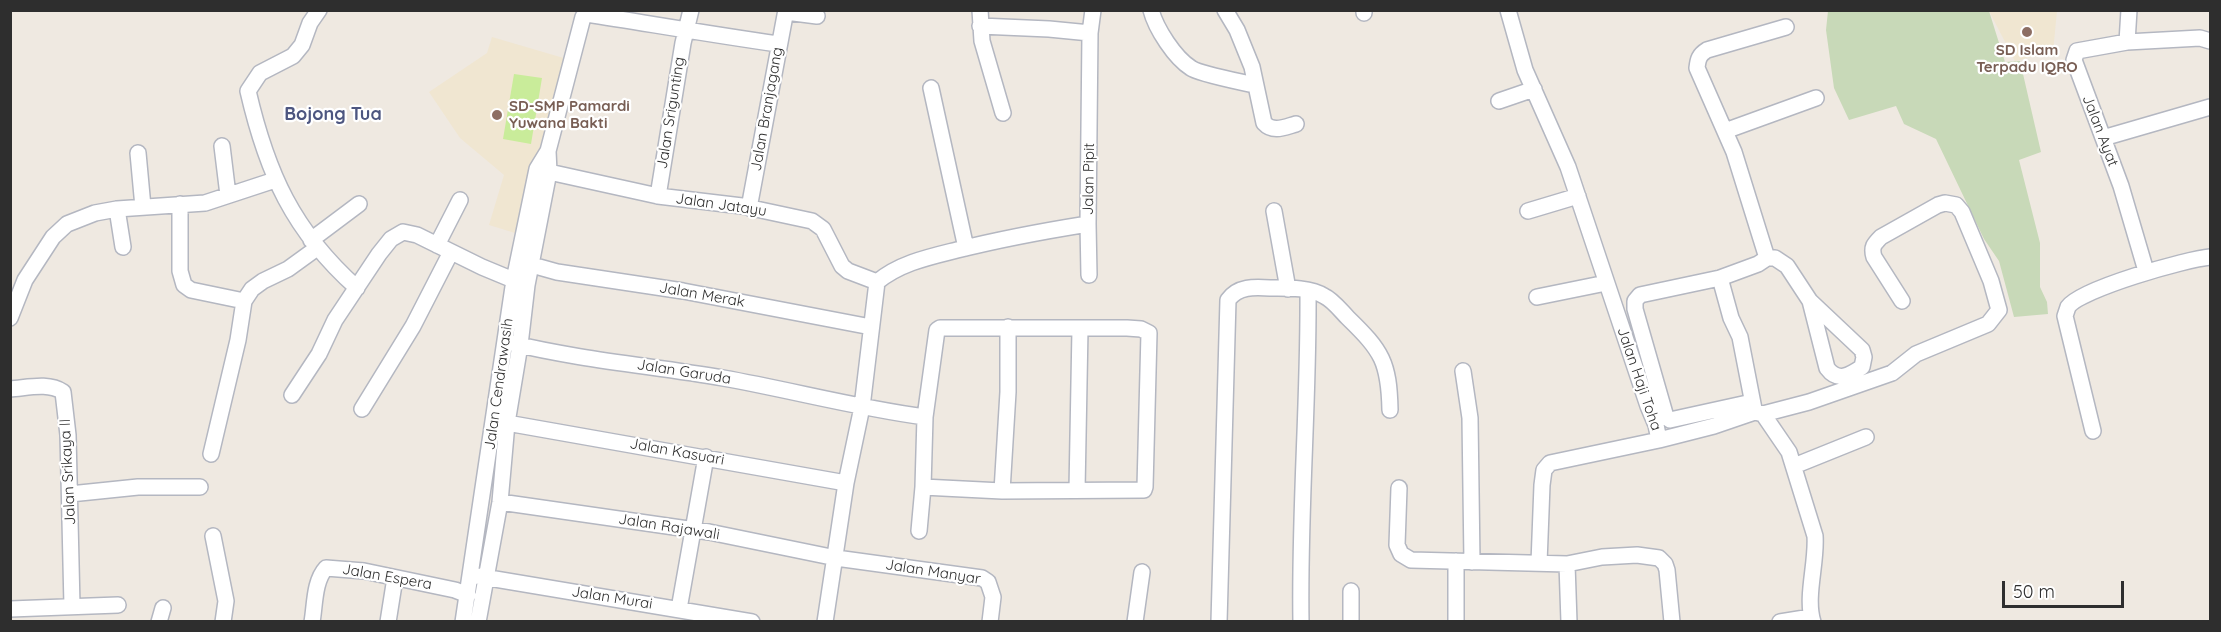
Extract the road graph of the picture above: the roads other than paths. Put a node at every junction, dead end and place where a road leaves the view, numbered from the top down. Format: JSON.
{"nodes":[{"id":1,"x":319,"y":10,"type":"edge"},
{"id":2,"x":692,"y":10,"type":"edge"},
{"id":3,"x":1093,"y":10,"type":"edge"},
{"id":4,"x":1151,"y":10,"type":"edge"},
{"id":5,"x":1225,"y":10,"type":"edge"},
{"id":6,"x":1508,"y":10,"type":"edge"},
{"id":7,"x":2129,"y":10,"type":"edge"},
{"id":8,"x":786,"y":11,"type":"edge"},
{"id":9,"x":581,"y":14,"type":"edge"},
{"id":10,"x":817,"y":16,"type":"dead end"},
{"id":11,"x":980,"y":18,"type":"edge"},
{"id":12,"x":1786,"y":27,"type":"dead end"},
{"id":13,"x":686,"y":31,"type":"junction"},
{"id":14,"x":1090,"y":33,"type":"junction"},
{"id":15,"x":2211,"y":41,"type":"edge"},
{"id":16,"x":2127,"y":42,"type":"junction"},
{"id":17,"x":778,"y":44,"type":"junction"},
{"id":18,"x":1254,"y":85,"type":"junction"},
{"id":19,"x":931,"y":88,"type":"dead end"},
{"id":20,"x":1534,"y":89,"type":"junction"},
{"id":21,"x":1816,"y":98,"type":"dead end"},
{"id":22,"x":1499,"y":101,"type":"dead end"},
{"id":23,"x":2211,"y":107,"type":"edge"},
{"id":24,"x":1003,"y":113,"type":"dead end"},
{"id":25,"x":1296,"y":124,"type":"dead end"},
{"id":26,"x":1725,"y":131,"type":"junction"},
{"id":27,"x":2103,"y":138,"type":"junction"},
{"id":28,"x":222,"y":146,"type":"dead end"},
{"id":29,"x":138,"y":153,"type":"dead end"},
{"id":30,"x":543,"y":171,"type":"junction"},
{"id":31,"x":275,"y":180,"type":"junction"},
{"id":32,"x":228,"y":195,"type":"junction"},
{"id":33,"x":658,"y":196,"type":"junction"},
{"id":34,"x":1578,"y":196,"type":"junction"},
{"id":35,"x":460,"y":200,"type":"dead end"},
{"id":36,"x":180,"y":204,"type":"junction"},
{"id":37,"x":359,"y":204,"type":"dead end"},
{"id":38,"x":142,"y":207,"type":"junction"},
{"id":39,"x":749,"y":208,"type":"junction"},
{"id":40,"x":117,"y":209,"type":"junction"},
{"id":41,"x":1274,"y":211,"type":"dead end"},
{"id":42,"x":1528,"y":211,"type":"dead end"},
{"id":43,"x":1088,"y":224,"type":"junction"},
{"id":44,"x":314,"y":244,"type":"junction"},
{"id":45,"x":437,"y":244,"type":"junction"},
{"id":46,"x":123,"y":247,"type":"dead end"},
{"id":47,"x":966,"y":248,"type":"junction"},
{"id":48,"x":452,"y":252,"type":"junction"},
{"id":49,"x":2211,"y":257,"type":"edge"},
{"id":50,"x":1767,"y":258,"type":"junction"},
{"id":51,"x":532,"y":265,"type":"junction"},
{"id":52,"x":2146,"y":271,"type":"junction"},
{"id":53,"x":1089,"y":275,"type":"dead end"},
{"id":54,"x":1720,"y":278,"type":"junction"},
{"id":55,"x":520,"y":282,"type":"junction"},
{"id":56,"x":877,"y":282,"type":"junction"},
{"id":57,"x":1606,"y":283,"type":"junction"},
{"id":58,"x":357,"y":288,"type":"junction"},
{"id":59,"x":1288,"y":289,"type":"junction"},
{"id":60,"x":1308,"y":291,"type":"junction"},
{"id":61,"x":1536,"y":297,"type":"dead end"},
{"id":62,"x":244,"y":301,"type":"junction"},
{"id":63,"x":1810,"y":301,"type":"junction"},
{"id":64,"x":1902,"y":301,"type":"dead end"},
{"id":65,"x":10,"y":318,"type":"edge"},
{"id":66,"x":871,"y":327,"type":"junction"},
{"id":67,"x":1008,"y":327,"type":"junction"},
{"id":68,"x":1080,"y":329,"type":"junction"},
{"id":69,"x":513,"y":343,"type":"junction"},
{"id":70,"x":1463,"y":370,"type":"dead end"},
{"id":71,"x":10,"y":389,"type":"edge"},
{"id":72,"x":292,"y":394,"type":"dead end"},
{"id":73,"x":861,"y":407,"type":"junction"},
{"id":74,"x":362,"y":409,"type":"dead end"},
{"id":75,"x":1756,"y":409,"type":"junction"},
{"id":76,"x":1390,"y":410,"type":"dead end"},
{"id":77,"x":925,"y":417,"type":"junction"},
{"id":78,"x":507,"y":423,"type":"junction"},
{"id":79,"x":2093,"y":431,"type":"dead end"},
{"id":80,"x":1866,"y":437,"type":"dead end"},
{"id":81,"x":1659,"y":440,"type":"junction"},
{"id":82,"x":211,"y":454,"type":"dead end"},
{"id":83,"x":706,"y":456,"type":"junction"},
{"id":84,"x":1794,"y":466,"type":"junction"},
{"id":85,"x":846,"y":483,"type":"junction"},
{"id":86,"x":200,"y":487,"type":"dead end"},
{"id":87,"x":923,"y":487,"type":"junction"},
{"id":88,"x":1400,"y":488,"type":"dead end"},
{"id":89,"x":1077,"y":490,"type":"junction"},
{"id":90,"x":1002,"y":491,"type":"junction"},
{"id":91,"x":70,"y":494,"type":"junction"},
{"id":92,"x":500,"y":502,"type":"junction"},
{"id":93,"x":694,"y":530,"type":"junction"},
{"id":94,"x":919,"y":531,"type":"dead end"},
{"id":95,"x":213,"y":536,"type":"dead end"},
{"id":96,"x":836,"y":558,"type":"junction"},
{"id":97,"x":1464,"y":562,"type":"junction"},
{"id":98,"x":1539,"y":563,"type":"junction"},
{"id":99,"x":1567,"y":564,"type":"junction"},
{"id":100,"x":1142,"y":572,"type":"dead end"},
{"id":101,"x":471,"y":575,"type":"junction"},
{"id":102,"x":395,"y":578,"type":"junction"},
{"id":103,"x":487,"y":578,"type":"junction"},
{"id":104,"x":1351,"y":591,"type":"dead end"},
{"id":105,"x":468,"y":595,"type":"junction"},
{"id":106,"x":118,"y":605,"type":"dead end"},
{"id":107,"x":72,"y":606,"type":"junction"},
{"id":108,"x":10,"y":609,"type":"edge"},
{"id":109,"x":679,"y":609,"type":"junction"},
{"id":110,"x":1812,"y":619,"type":"edge"},
{"id":111,"x":223,"y":621,"type":"edge"},
{"id":112,"x":312,"y":621,"type":"edge"},
{"id":113,"x":388,"y":621,"type":"edge"},
{"id":114,"x":463,"y":621,"type":"edge"},
{"id":115,"x":478,"y":621,"type":"edge"},
{"id":116,"x":752,"y":621,"type":"edge"},
{"id":117,"x":825,"y":621,"type":"edge"},
{"id":118,"x":990,"y":621,"type":"edge"},
{"id":119,"x":1135,"y":621,"type":"edge"},
{"id":120,"x":1219,"y":621,"type":"edge"},
{"id":121,"x":1301,"y":621,"type":"edge"},
{"id":122,"x":1351,"y":621,"type":"edge"},
{"id":123,"x":1456,"y":621,"type":"edge"},
{"id":124,"x":1569,"y":621,"type":"edge"},
{"id":125,"x":1672,"y":621,"type":"edge"},
{"id":126,"x":1780,"y":621,"type":"edge"}],
"edges":[{"from":1,"to":31,"type":"street"},
{"from":2,"to":13,"type":"street","name":"Jalan Srigunting"},
{"from":3,"to":14,"type":"street","name":"Jalan Pipit"},
{"from":4,"to":18,"type":"street"},
{"from":5,"to":18,"type":"street"},
{"from":6,"to":20,"type":"street","name":"Jalan Haji Toha"},
{"from":7,"to":16,"type":"street"},
{"from":8,"to":10,"type":"street"},
{"from":8,"to":17,"type":"street","name":"Jalan Branjagang"},
{"from":9,"to":13,"type":"street"},
{"from":9,"to":30,"type":"street","name":"Jalan Cendrawasih"},
{"from":11,"to":14,"type":"street"},
{"from":11,"to":24,"type":"street"},
{"from":12,"to":26,"type":"street"},
{"from":13,"to":17,"type":"street"},
{"from":13,"to":33,"type":"street","name":"Jalan Srigunting"},
{"from":14,"to":43,"type":"street","name":"Jalan Pipit"},
{"from":15,"to":16,"type":"street","name":"Jalan Ayat"},
{"from":16,"to":27,"type":"street","name":"Jalan Ayat"},
{"from":17,"to":39,"type":"street","name":"Jalan Branjagang"},
{"from":18,"to":25,"type":"street"},
{"from":19,"to":47,"type":"street"},
{"from":20,"to":22,"type":"street"},
{"from":20,"to":34,"type":"street","name":"Jalan Haji Toha"},
{"from":21,"to":26,"type":"street"},
{"from":23,"to":27,"type":"street"},
{"from":26,"to":50,"type":"street"},
{"from":27,"to":52,"type":"street","name":"Jalan Ayat"},
{"from":28,"to":32,"type":"street"},
{"from":29,"to":38,"type":"street"},
{"from":30,"to":33,"type":"street","name":"Jalan Jatayu"},
{"from":30,"to":51,"type":"street","name":"Jalan Cendrawasih"},
{"from":30,"to":55,"type":"street","name":"Jalan Cendrawasih"},
{"from":31,"to":32,"type":"street"},
{"from":31,"to":44,"type":"street"},
{"from":32,"to":36,"type":"street"},
{"from":33,"to":39,"type":"street","name":"Jalan Jatayu"},
{"from":34,"to":42,"type":"street"},
{"from":34,"to":57,"type":"street","name":"Jalan Haji Toha"},
{"from":35,"to":45,"type":"street"},
{"from":36,"to":38,"type":"street"},
{"from":36,"to":62,"type":"street"},
{"from":37,"to":44,"type":"street"},
{"from":38,"to":40,"type":"street"},
{"from":39,"to":56,"type":"street","name":"Jalan Jatayu"},
{"from":40,"to":46,"type":"street"},
{"from":40,"to":65,"type":"street"},
{"from":41,"to":59,"type":"street"},
{"from":43,"to":47,"type":"street","name":"Jalan Pipit"},
{"from":43,"to":53,"type":"street"},
{"from":44,"to":58,"type":"street"},
{"from":44,"to":62,"type":"street"},
{"from":45,"to":48,"type":"street"},
{"from":45,"to":58,"type":"street"},
{"from":47,"to":56,"type":"street","name":"Jalan Pipit"},
{"from":48,"to":55,"type":"street"},
{"from":48,"to":74,"type":"street"},
{"from":49,"to":52,"type":"street"},
{"from":50,"to":54,"type":"street"},
{"from":50,"to":63,"type":"street"},
{"from":51,"to":55,"type":"street","name":"Jalan Cendrawasih"},
{"from":51,"to":66,"type":"street","name":"Jalan Merak"},
{"from":52,"to":79,"type":"street"},
{"from":54,"to":75,"type":"street"},
{"from":54,"to":75,"type":"street"},
{"from":55,"to":69,"type":"street","name":"Jalan Cendrawasih"},
{"from":56,"to":66,"type":"street"},
{"from":57,"to":61,"type":"street"},
{"from":57,"to":81,"type":"street","name":"Jalan Haji Toha"},
{"from":58,"to":72,"type":"street"},
{"from":59,"to":60,"type":"street"},
{"from":59,"to":120,"type":"street"},
{"from":60,"to":76,"type":"street"},
{"from":60,"to":121,"type":"street"},
{"from":62,"to":82,"type":"street"},
{"from":63,"to":63,"type":"street"},
{"from":64,"to":75,"type":"street"},
{"from":66,"to":73,"type":"street"},
{"from":67,"to":68,"type":"street"},
{"from":67,"to":77,"type":"street"},
{"from":67,"to":90,"type":"street"},
{"from":68,"to":89,"type":"street"},
{"from":68,"to":89,"type":"street"},
{"from":69,"to":73,"type":"street","name":"Jalan Garuda"},
{"from":69,"to":78,"type":"street","name":"Jalan Cendrawasih"},
{"from":69,"to":101,"type":"street","name":"Jalan Cendrawasih"},
{"from":70,"to":97,"type":"street"},
{"from":71,"to":91,"type":"street","name":"Jalan Srikaya II"},
{"from":73,"to":77,"type":"street","name":"Jalan Garuda"},
{"from":73,"to":85,"type":"street"},
{"from":75,"to":81,"type":"street","name":"Jalan Haji Toha"},
{"from":75,"to":84,"type":"street"},
{"from":77,"to":87,"type":"street"},
{"from":78,"to":83,"type":"street","name":"Jalan Kasuari"},
{"from":78,"to":92,"type":"street","name":"Jalan Cendrawasih"},
{"from":80,"to":84,"type":"street"},
{"from":81,"to":98,"type":"street"},
{"from":83,"to":85,"type":"street","name":"Jalan Kasuari"},
{"from":83,"to":93,"type":"street"},
{"from":84,"to":110,"type":"street"},
{"from":85,"to":96,"type":"street"},
{"from":86,"to":91,"type":"street"},
{"from":87,"to":90,"type":"street"},
{"from":87,"to":94,"type":"street"},
{"from":88,"to":97,"type":"street"},
{"from":89,"to":90,"type":"street"},
{"from":91,"to":107,"type":"street","name":"Jalan Srikaya II"},
{"from":92,"to":93,"type":"street","name":"Jalan Rajawali"},
{"from":92,"to":103,"type":"street","name":"Jalan Cendrawasih"},
{"from":93,"to":96,"type":"street","name":"Jalan Rajawali"},
{"from":93,"to":109,"type":"street"},
{"from":95,"to":111,"type":"street"},
{"from":96,"to":117,"type":"street"},
{"from":96,"to":118,"type":"street","name":"Jalan Manyar"},
{"from":97,"to":98,"type":"street"},
{"from":97,"to":123,"type":"street"},
{"from":98,"to":99,"type":"street"},
{"from":99,"to":124,"type":"street"},
{"from":99,"to":125,"type":"street"},
{"from":100,"to":119,"type":"street"},
{"from":101,"to":103,"type":"street","name":"Jalan Murai"},
{"from":101,"to":105,"type":"street","name":"Jalan Cendrawasih"},
{"from":102,"to":105,"type":"street","name":"Jalan Espera"},
{"from":102,"to":112,"type":"street","name":"Jalan Espera"},
{"from":102,"to":113,"type":"street"},
{"from":103,"to":109,"type":"street","name":"Jalan Murai"},
{"from":103,"to":115,"type":"street","name":"Jalan Cendrawasih"},
{"from":104,"to":122,"type":"street"},
{"from":105,"to":114,"type":"street","name":"Jalan Cendrawasih"},
{"from":106,"to":107,"type":"street"},
{"from":107,"to":108,"type":"street"},
{"from":109,"to":116,"type":"street","name":"Jalan Murai"},
{"from":110,"to":126,"type":"street"}]}
